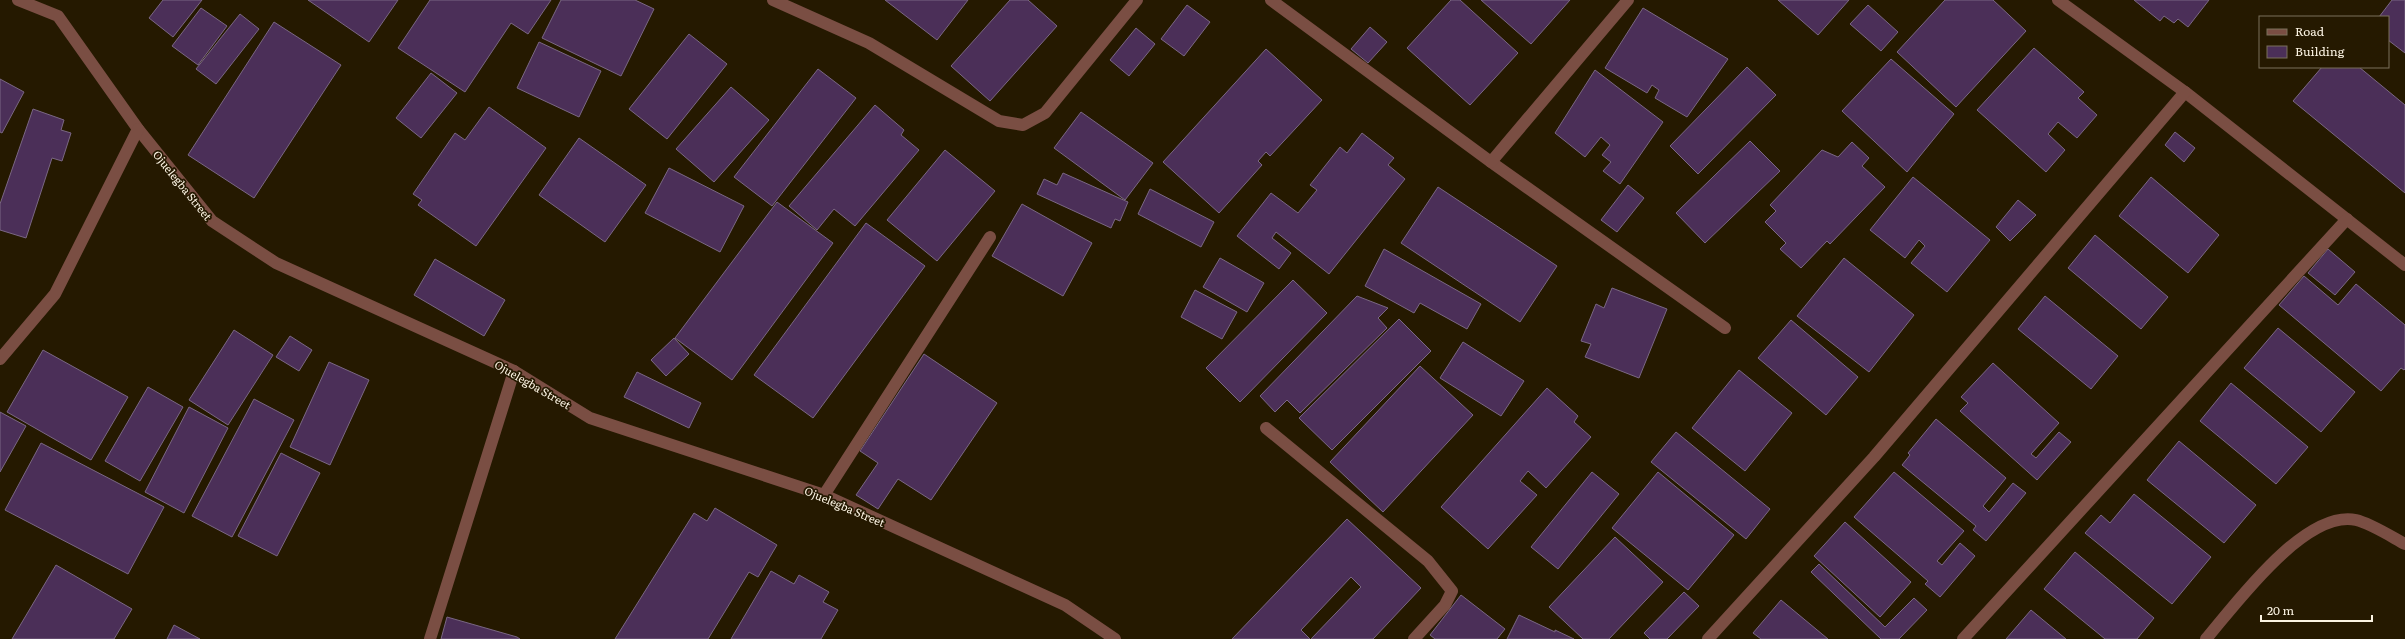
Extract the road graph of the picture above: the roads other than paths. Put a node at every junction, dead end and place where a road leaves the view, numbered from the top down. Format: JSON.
{"nodes":[{"id":1,"x":18,"y":0,"type":"edge"},
{"id":2,"x":773,"y":0,"type":"edge"},
{"id":3,"x":1137,"y":0,"type":"edge"},
{"id":4,"x":1271,"y":0,"type":"edge"},
{"id":5,"x":1628,"y":0,"type":"edge"},
{"id":6,"x":2058,"y":0,"type":"edge"},
{"id":7,"x":2185,"y":92,"type":"junction"},
{"id":8,"x":138,"y":129,"type":"junction"},
{"id":9,"x":1491,"y":162,"type":"junction"},
{"id":10,"x":2347,"y":219,"type":"junction"},
{"id":11,"x":990,"y":237,"type":"dead end"},
{"id":12,"x":2405,"y":265,"type":"edge"},
{"id":13,"x":1725,"y":328,"type":"dead end"},
{"id":14,"x":0,"y":359,"type":"edge"},
{"id":15,"x":514,"y":370,"type":"junction"},
{"id":16,"x":1266,"y":428,"type":"dead end"},
{"id":17,"x":824,"y":495,"type":"junction"},
{"id":18,"x":2405,"y":544,"type":"edge"},
{"id":19,"x":430,"y":639,"type":"edge"},
{"id":20,"x":1115,"y":639,"type":"edge"},
{"id":21,"x":1414,"y":639,"type":"edge"},
{"id":22,"x":1708,"y":639,"type":"edge"},
{"id":23,"x":1963,"y":639,"type":"edge"},
{"id":24,"x":2206,"y":639,"type":"edge"}],
"edges":[{"from":1,"to":8,"type":"street","name":"Ojuelegba Street"},
{"from":2,"to":3,"type":"street"},
{"from":4,"to":9,"type":"street"},
{"from":5,"to":9,"type":"street"},
{"from":6,"to":7,"type":"street"},
{"from":7,"to":10,"type":"street"},
{"from":7,"to":22,"type":"street"},
{"from":8,"to":14,"type":"street"},
{"from":8,"to":15,"type":"street","name":"Ojuelegba Street"},
{"from":9,"to":13,"type":"street"},
{"from":10,"to":12,"type":"street"},
{"from":10,"to":23,"type":"street"},
{"from":11,"to":17,"type":"street"},
{"from":15,"to":17,"type":"street","name":"Ojuelegba Street"},
{"from":15,"to":19,"type":"street"},
{"from":16,"to":21,"type":"street"},
{"from":17,"to":20,"type":"street","name":"Ojuelegba Street"},
{"from":18,"to":24,"type":"street"}]}
